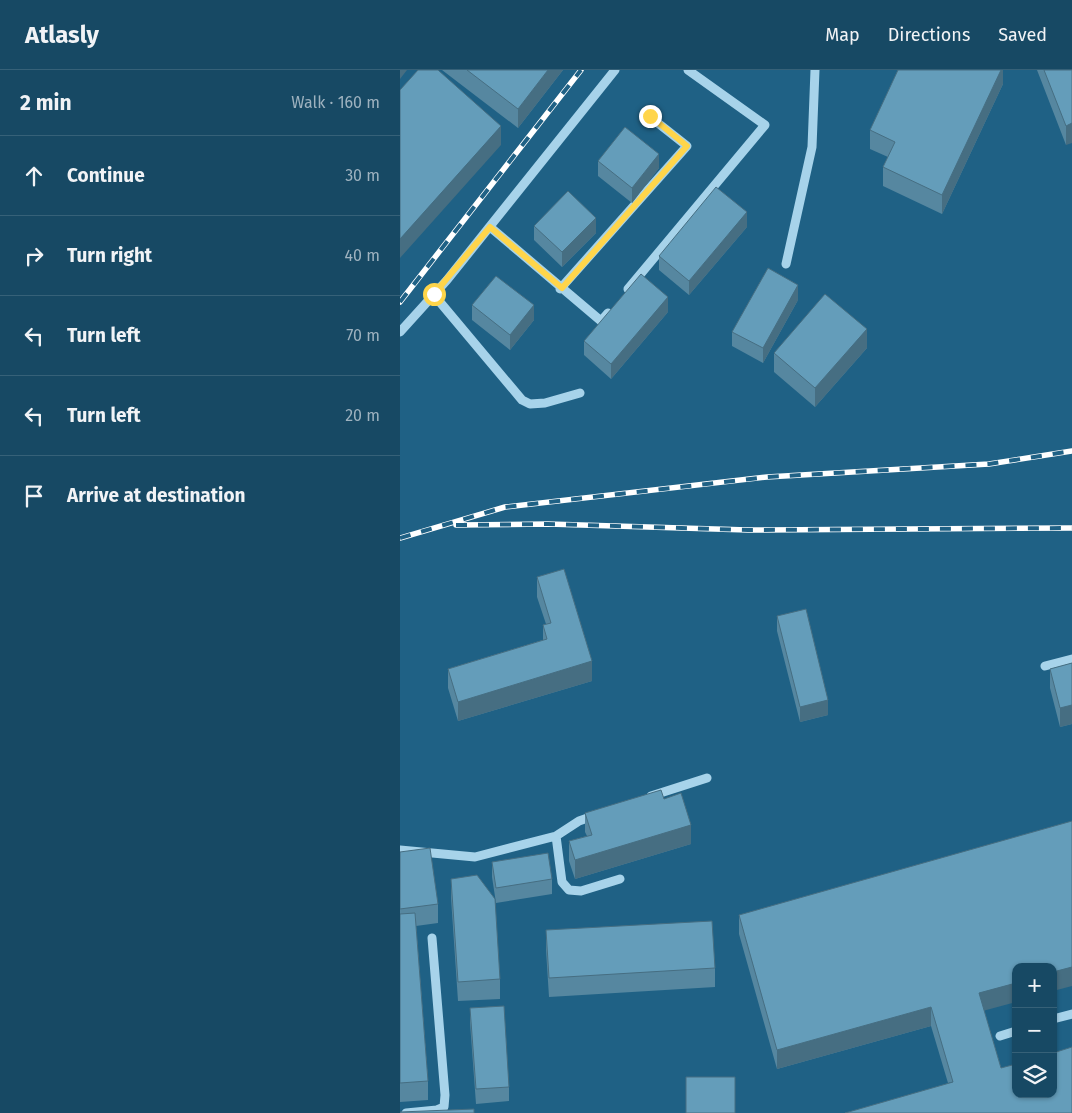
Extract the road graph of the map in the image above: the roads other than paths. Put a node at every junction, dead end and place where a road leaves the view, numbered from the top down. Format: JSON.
{"nodes":[{"id":1,"x":615,"y":70,"type":"edge"},
{"id":2,"x":688,"y":70,"type":"edge"},
{"id":3,"x":815,"y":70,"type":"edge"},
{"id":4,"x":650,"y":116,"type":"dead end"},
{"id":5,"x":490,"y":227,"type":"junction"},
{"id":6,"x":786,"y":264,"type":"dead end"},
{"id":7,"x":561,"y":288,"type":"junction"},
{"id":8,"x":434,"y":294,"type":"junction"},
{"id":9,"x":620,"y":299,"type":"edge"},
{"id":10,"x":613,"y":306,"type":"edge"},
{"id":11,"x":400,"y":332,"type":"edge"},
{"id":12,"x":580,"y":394,"type":"dead end"},
{"id":13,"x":1072,"y":659,"type":"edge"},
{"id":14,"x":1045,"y":666,"type":"dead end"},
{"id":15,"x":707,"y":778,"type":"dead end"},
{"id":16,"x":641,"y":799,"type":"edge"},
{"id":17,"x":606,"y":811,"type":"edge"},
{"id":18,"x":556,"y":836,"type":"junction"},
{"id":19,"x":400,"y":850,"type":"edge"},
{"id":20,"x":620,"y":879,"type":"dead end"},
{"id":21,"x":432,"y":938,"type":"dead end"},
{"id":22,"x":1072,"y":1014,"type":"edge"},
{"id":23,"x":1057,"y":1019,"type":"edge"},
{"id":24,"x":1012,"y":1032,"type":"edge"},
{"id":25,"x":1000,"y":1036,"type":"dead end"},
{"id":26,"x":406,"y":1113,"type":"edge"}],
"edges":[{"from":1,"to":5,"type":"lane"},
{"from":2,"to":9,"type":"lane"},
{"from":3,"to":6,"type":"lane"},
{"from":4,"to":7,"type":"lane"},
{"from":5,"to":7,"type":"lane"},
{"from":5,"to":8,"type":"lane"},
{"from":7,"to":10,"type":"lane"},
{"from":8,"to":11,"type":"lane"},
{"from":8,"to":12,"type":"lane"},
{"from":13,"to":14,"type":"lane"},
{"from":15,"to":16,"type":"lane"},
{"from":17,"to":18,"type":"lane"},
{"from":18,"to":19,"type":"lane"},
{"from":18,"to":20,"type":"lane"},
{"from":21,"to":26,"type":"lane"},
{"from":22,"to":23,"type":"lane"},
{"from":24,"to":25,"type":"lane"}]}
